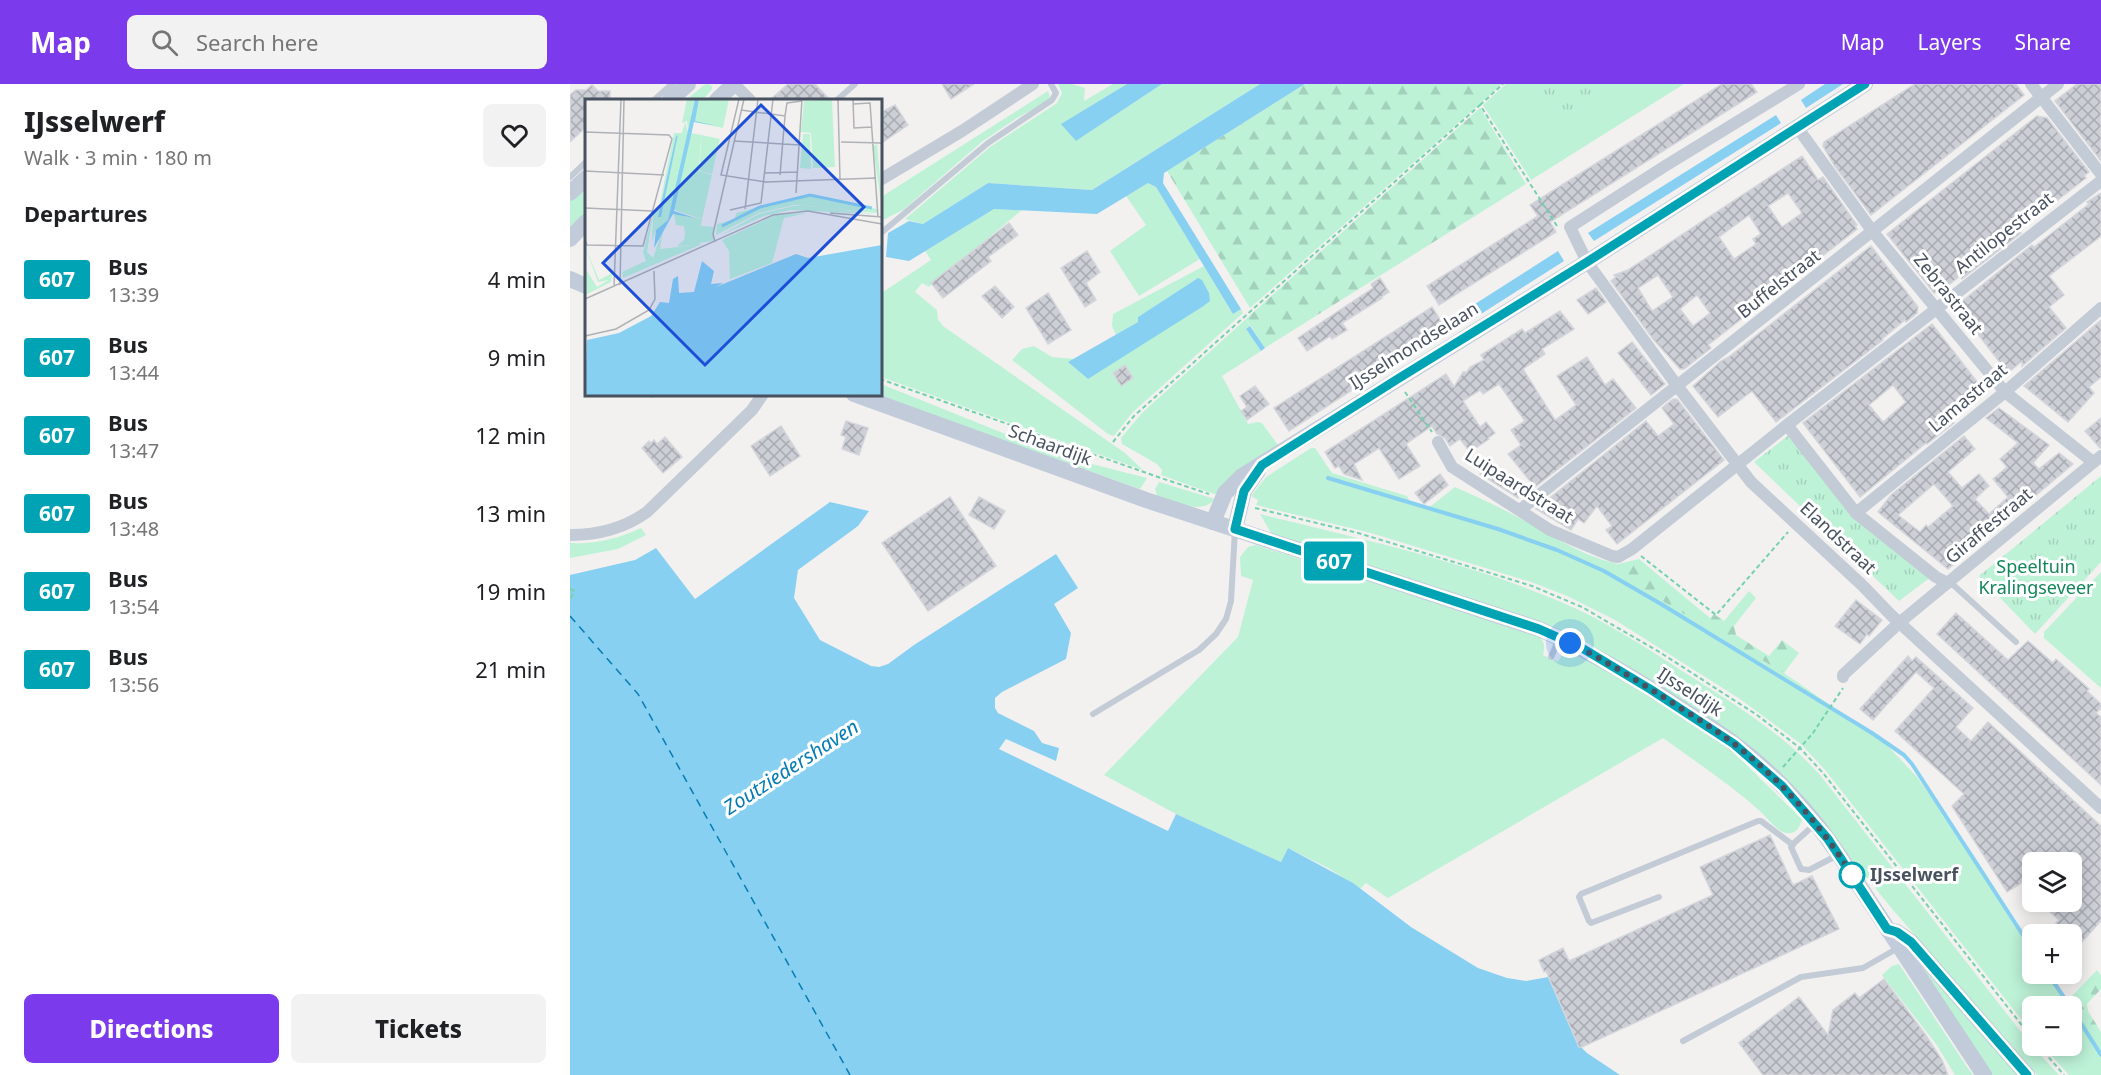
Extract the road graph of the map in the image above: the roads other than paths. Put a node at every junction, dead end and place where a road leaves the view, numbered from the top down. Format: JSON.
{"nodes":[{"id":1,"x":672,"y":84,"type":"edge"},
{"id":2,"x":688,"y":84,"type":"edge"},
{"id":3,"x":734,"y":84,"type":"edge"},
{"id":4,"x":855,"y":84,"type":"edge"},
{"id":5,"x":1033,"y":84,"type":"edge"},
{"id":6,"x":1051,"y":84,"type":"edge"},
{"id":7,"x":1799,"y":84,"type":"edge"},
{"id":8,"x":1865,"y":84,"type":"edge"},
{"id":9,"x":2031,"y":84,"type":"edge"},
{"id":10,"x":2058,"y":84,"type":"edge"},
{"id":11,"x":2041,"y":97,"type":"junction"},
{"id":12,"x":655,"y":99,"type":"edge"},
{"id":13,"x":671,"y":99,"type":"edge"},
{"id":14,"x":718,"y":99,"type":"edge"},
{"id":15,"x":749,"y":99,"type":"edge"},
{"id":16,"x":838,"y":99,"type":"edge"},
{"id":17,"x":1797,"y":127,"type":"junction"},
{"id":18,"x":585,"y":163,"type":"edge"},
{"id":19,"x":2101,"y":174,"type":"edge"},
{"id":20,"x":570,"y":177,"type":"edge"},
{"id":21,"x":585,"y":179,"type":"edge"},
{"id":22,"x":882,"y":179,"type":"edge"},
{"id":23,"x":2101,"y":180,"type":"edge"},
{"id":24,"x":570,"y":193,"type":"edge"},
{"id":25,"x":585,"y":223,"type":"edge"},
{"id":26,"x":882,"y":232,"type":"edge"},
{"id":27,"x":1873,"y":232,"type":"junction"},
{"id":28,"x":570,"y":239,"type":"edge"},
{"id":29,"x":1587,"y":262,"type":"junction"},
{"id":30,"x":570,"y":279,"type":"edge"},
{"id":31,"x":585,"y":286,"type":"edge"},
{"id":32,"x":2101,"y":308,"type":"edge"},
{"id":33,"x":1936,"y":309,"type":"junction"},
{"id":34,"x":1677,"y":387,"type":"junction"},
{"id":35,"x":2004,"y":392,"type":"junction"},
{"id":36,"x":762,"y":396,"type":"edge"},
{"id":37,"x":860,"y":396,"type":"edge"},
{"id":38,"x":1787,"y":425,"type":"junction"},
{"id":39,"x":1438,"y":442,"type":"road end"},
{"id":40,"x":2097,"y":459,"type":"edge"},
{"id":41,"x":1262,"y":465,"type":"junction"},
{"id":42,"x":1739,"y":465,"type":"junction"},
{"id":43,"x":1520,"y":510,"type":"junction"},
{"id":44,"x":1856,"y":513,"type":"junction"},
{"id":45,"x":1213,"y":522,"type":"junction"},
{"id":46,"x":1235,"y":529,"type":"junction"},
{"id":47,"x":570,"y":535,"type":"edge"},
{"id":48,"x":1949,"y":583,"type":"junction"},
{"id":49,"x":1899,"y":623,"type":"junction"},
{"id":50,"x":1559,"y":637,"type":"junction"},
{"id":51,"x":2016,"y":642,"type":"dead end"},
{"id":52,"x":1551,"y":657,"type":"dead end"},
{"id":53,"x":1844,"y":677,"type":"dead end"},
{"id":54,"x":1093,"y":714,"type":"dead end"},
{"id":55,"x":2101,"y":808,"type":"edge"},
{"id":56,"x":1816,"y":824,"type":"junction"},
{"id":57,"x":1793,"y":845,"type":"junction"},
{"id":58,"x":1839,"y":855,"type":"junction"},
{"id":59,"x":1659,"y":897,"type":"dead end"},
{"id":60,"x":1887,"y":929,"type":"junction"},
{"id":61,"x":1899,"y":948,"type":"junction"},
{"id":62,"x":1683,"y":1041,"type":"dead end"},
{"id":63,"x":1984,"y":1075,"type":"edge"},
{"id":64,"x":2027,"y":1075,"type":"edge"}],
"edges":[{"from":1,"to":12,"type":"lane"},
{"from":2,"to":13,"type":"street"},
{"from":3,"to":14,"type":"street"},
{"from":3,"to":15,"type":"street"},
{"from":4,"to":16,"type":"lane"},
{"from":5,"to":22,"type":"street"},
{"from":6,"to":26,"type":"lane"},
{"from":7,"to":29,"type":"street"},
{"from":8,"to":17,"type":"street","name":"IJsselmondselaan"},
{"from":9,"to":11,"type":"street"},
{"from":10,"to":11,"type":"street","name":"Buffelstraat"},
{"from":11,"to":19,"type":"street"},
{"from":11,"to":27,"type":"street","name":"Buffelstraat"},
{"from":17,"to":27,"type":"street","name":"Zebrastraat"},
{"from":17,"to":29,"type":"street","name":"IJsselmondselaan"},
{"from":18,"to":20,"type":"lane"},
{"from":21,"to":24,"type":"street"},
{"from":23,"to":33,"type":"street","name":"Antilopestraat"},
{"from":25,"to":28,"type":"street"},
{"from":27,"to":33,"type":"street","name":"Zebrastraat"},
{"from":27,"to":34,"type":"street","name":"Buffelstraat"},
{"from":29,"to":34,"type":"street","name":"Elandstraat"},
{"from":29,"to":41,"type":"street","name":"IJsselmondselaan"},
{"from":30,"to":31,"type":"street"},
{"from":32,"to":35,"type":"street","name":"Lamastraat"},
{"from":33,"to":35,"type":"street","name":"Zebrastraat"},
{"from":33,"to":38,"type":"street","name":"Antilopestraat"},
{"from":34,"to":42,"type":"street","name":"Elandstraat"},
{"from":34,"to":43,"type":"street","name":"Buffelstraat"},
{"from":35,"to":40,"type":"street","name":"Zebrastraat"},
{"from":35,"to":44,"type":"street","name":"Lamastraat"},
{"from":36,"to":47,"type":"street"},
{"from":37,"to":45,"type":"street","name":"Schaardijk"},
{"from":38,"to":42,"type":"street","name":"Antilopestraat"},
{"from":38,"to":44,"type":"street","name":"Elandstraat"},
{"from":39,"to":43,"type":"street","name":"Luipaardstraat"},
{"from":40,"to":48,"type":"street","name":"Giraffestraat"},
{"from":41,"to":45,"type":"street","name":"IJsselmondselaan"},
{"from":41,"to":46,"type":"street","name":"IJsselmondselaan"},
{"from":42,"to":43,"type":"street","name":"Luipaardstraat"},
{"from":42,"to":49,"type":"street","name":"Elandstraat"},
{"from":44,"to":48,"type":"street","name":"Elandstraat"},
{"from":45,"to":46,"type":"street","name":"Schaardijk"},
{"from":46,"to":50,"type":"street","name":"IJsseldijk"},
{"from":46,"to":54,"type":"lane"},
{"from":48,"to":49,"type":"street","name":"Giraffestraat"},
{"from":48,"to":51,"type":"lane"},
{"from":49,"to":53,"type":"street","name":"Giraffestraat"},
{"from":49,"to":55,"type":"street","name":"Elandstraat"},
{"from":50,"to":52,"type":"lane"},
{"from":50,"to":56,"type":"street","name":"IJsseldijk"},
{"from":56,"to":57,"type":"lane"},
{"from":56,"to":58,"type":"street","name":"IJsseldijk"},
{"from":57,"to":58,"type":"lane"},
{"from":57,"to":59,"type":"lane"},
{"from":58,"to":60,"type":"street","name":"IJsseldijk"},
{"from":60,"to":61,"type":"street","name":"IJsseldijk"},
{"from":60,"to":64,"type":"street"},
{"from":61,"to":62,"type":"lane"},
{"from":61,"to":63,"type":"street","name":"IJsseldijk"}]}
